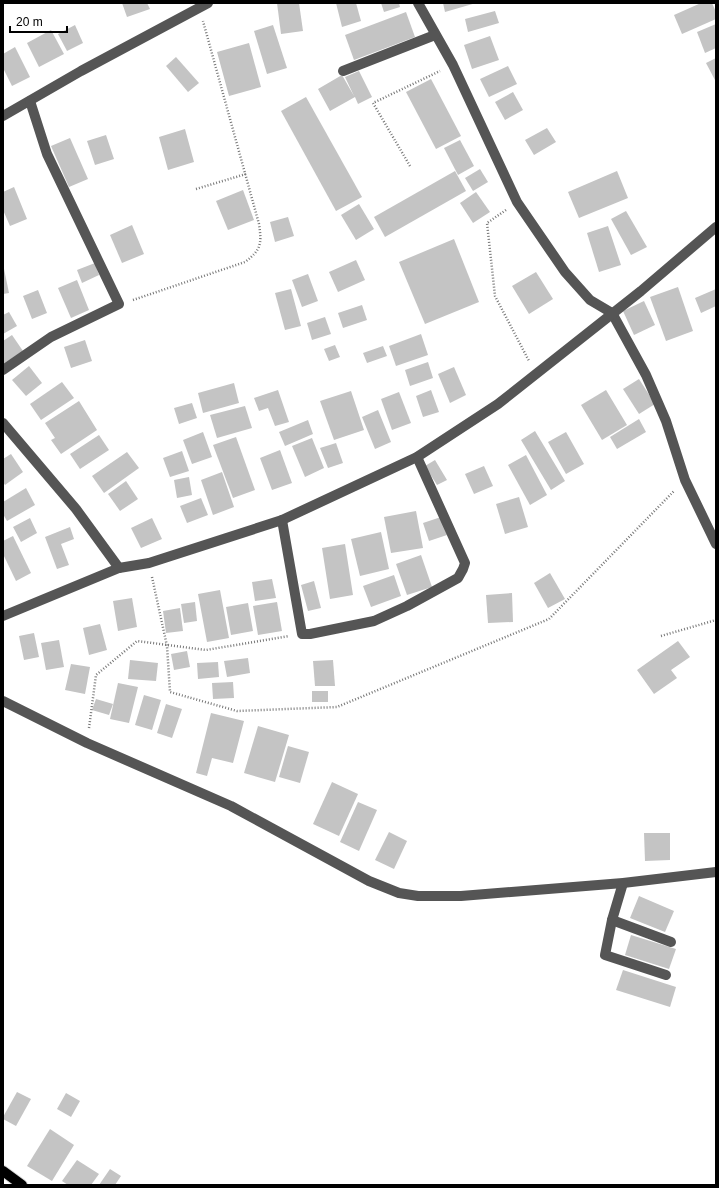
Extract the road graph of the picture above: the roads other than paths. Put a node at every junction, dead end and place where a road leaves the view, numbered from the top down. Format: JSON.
{"nodes":[{"id":1,"x":208,"y":3,"type":"edge"},
{"id":2,"x":418,"y":3,"type":"edge"},
{"id":3,"x":435,"y":35,"type":"junction"},
{"id":4,"x":343,"y":71,"type":"dead end"},
{"id":5,"x":30,"y":101,"type":"junction"},
{"id":6,"x":3,"y":116,"type":"edge"},
{"id":7,"x":716,"y":227,"type":"edge"},
{"id":8,"x":612,"y":313,"type":"junction"},
{"id":9,"x":3,"y":370,"type":"edge"},
{"id":10,"x":3,"y":423,"type":"edge"},
{"id":11,"x":417,"y":457,"type":"junction"},
{"id":12,"x":282,"y":520,"type":"junction"},
{"id":13,"x":716,"y":544,"type":"edge"},
{"id":14,"x":119,"y":568,"type":"junction"},
{"id":15,"x":3,"y":616,"type":"edge"},
{"id":16,"x":3,"y":701,"type":"edge"},
{"id":17,"x":716,"y":872,"type":"edge"},
{"id":18,"x":623,"y":883,"type":"junction"},
{"id":19,"x":612,"y":920,"type":"junction"},
{"id":20,"x":671,"y":942,"type":"dead end"},
{"id":21,"x":666,"y":975,"type":"dead end"},
{"id":22,"x":3,"y":1171,"type":"edge"},
{"id":23,"x":22,"y":1185,"type":"edge"}],
"edges":[{"from":1,"to":5,"type":"street"},
{"from":2,"to":3,"type":"street"},
{"from":3,"to":4,"type":"street"},
{"from":3,"to":8,"type":"street"},
{"from":5,"to":6,"type":"street"},
{"from":5,"to":9,"type":"street"},
{"from":7,"to":8,"type":"street"},
{"from":8,"to":11,"type":"street"},
{"from":8,"to":13,"type":"street"},
{"from":10,"to":14,"type":"street"},
{"from":11,"to":12,"type":"street"},
{"from":11,"to":12,"type":"street"},
{"from":12,"to":14,"type":"street"},
{"from":14,"to":15,"type":"street"},
{"from":16,"to":18,"type":"street"},
{"from":17,"to":18,"type":"street"},
{"from":18,"to":19,"type":"street"},
{"from":19,"to":20,"type":"street"},
{"from":19,"to":21,"type":"street"},
{"from":22,"to":23,"type":"main road"}]}
